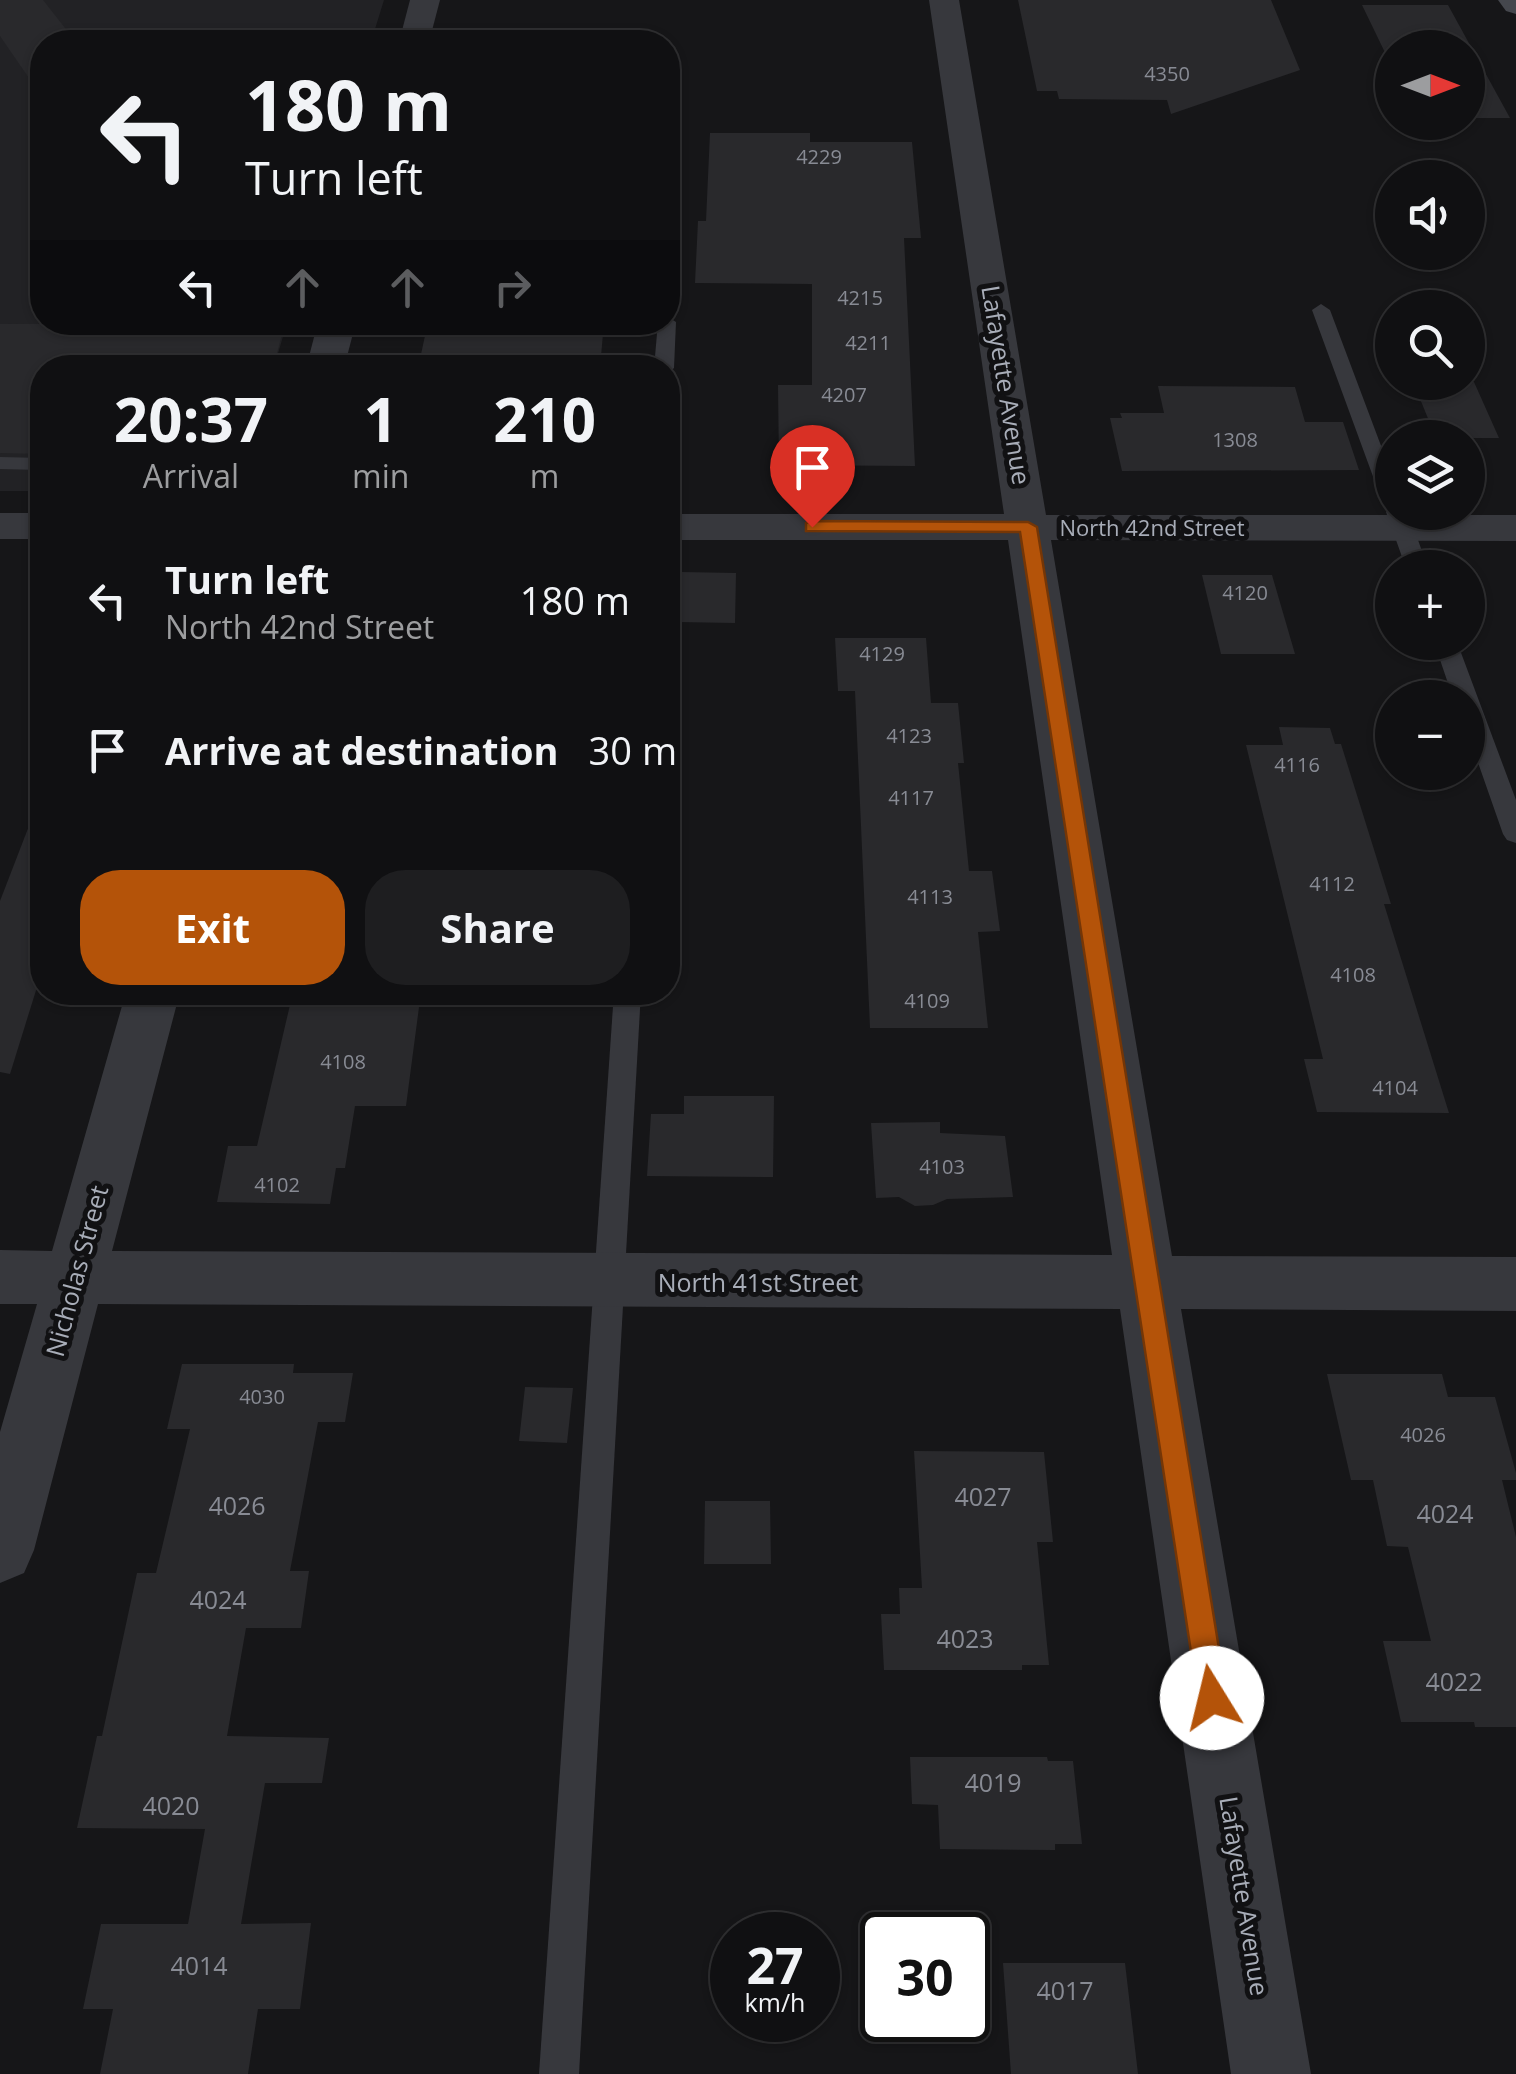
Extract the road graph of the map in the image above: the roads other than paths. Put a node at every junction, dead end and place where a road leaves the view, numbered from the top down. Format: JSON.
{"nodes":[{"id":1,"x":425,"y":0,"type":"edge"},
{"id":2,"x":944,"y":0,"type":"edge"},
{"id":3,"x":417,"y":30,"type":"edge"},
{"id":4,"x":1321,"y":310,"type":"dead end"},
{"id":5,"x":1375,"y":455,"type":"edge"},
{"id":6,"x":0,"y":462,"type":"edge"},
{"id":7,"x":30,"y":463,"type":"edge"},
{"id":8,"x":0,"y":526,"type":"edge"},
{"id":9,"x":30,"y":526,"type":"edge"},
{"id":10,"x":680,"y":527,"type":"edge"},
{"id":11,"x":1028,"y":527,"type":"junction"},
{"id":12,"x":1375,"y":527,"type":"edge"},
{"id":13,"x":1485,"y":528,"type":"edge"},
{"id":14,"x":1516,"y":528,"type":"edge"},
{"id":15,"x":1485,"y":751,"type":"edge"},
{"id":16,"x":1516,"y":834,"type":"edge"},
{"id":17,"x":149,"y":1005,"type":"edge"},
{"id":18,"x":627,"y":1005,"type":"edge"},
{"id":19,"x":0,"y":1278,"type":"edge"},
{"id":20,"x":75,"y":1278,"type":"junction"},
{"id":21,"x":610,"y":1283,"type":"junction"},
{"id":22,"x":1148,"y":1284,"type":"junction"},
{"id":23,"x":1516,"y":1284,"type":"edge"},
{"id":24,"x":0,"y":1550,"type":"edge"},
{"id":25,"x":559,"y":2074,"type":"edge"},
{"id":26,"x":1272,"y":2074,"type":"edge"}],
"edges":[{"from":1,"to":3,"type":"street"},
{"from":2,"to":11,"type":"street","name":"Lafayette Avenue"},
{"from":4,"to":5,"type":"lane"},
{"from":6,"to":7,"type":"lane"},
{"from":8,"to":9,"type":"street"},
{"from":10,"to":11,"type":"street","name":"North 42nd Street"},
{"from":11,"to":12,"type":"street","name":"North 42nd Street"},
{"from":11,"to":22,"type":"street","name":"Lafayette Avenue"},
{"from":13,"to":14,"type":"street","name":"North 42nd Street"},
{"from":15,"to":16,"type":"lane"},
{"from":17,"to":20,"type":"street","name":"Nicholas Street"},
{"from":18,"to":21,"type":"lane"},
{"from":19,"to":20,"type":"street","name":"North 41st Street"},
{"from":20,"to":21,"type":"street","name":"North 41st Street"},
{"from":20,"to":24,"type":"street","name":"Nicholas Street"},
{"from":21,"to":22,"type":"street","name":"North 41st Street"},
{"from":21,"to":25,"type":"lane"},
{"from":22,"to":23,"type":"street","name":"North 41st Street"},
{"from":22,"to":26,"type":"street","name":"Lafayette Avenue"}]}
